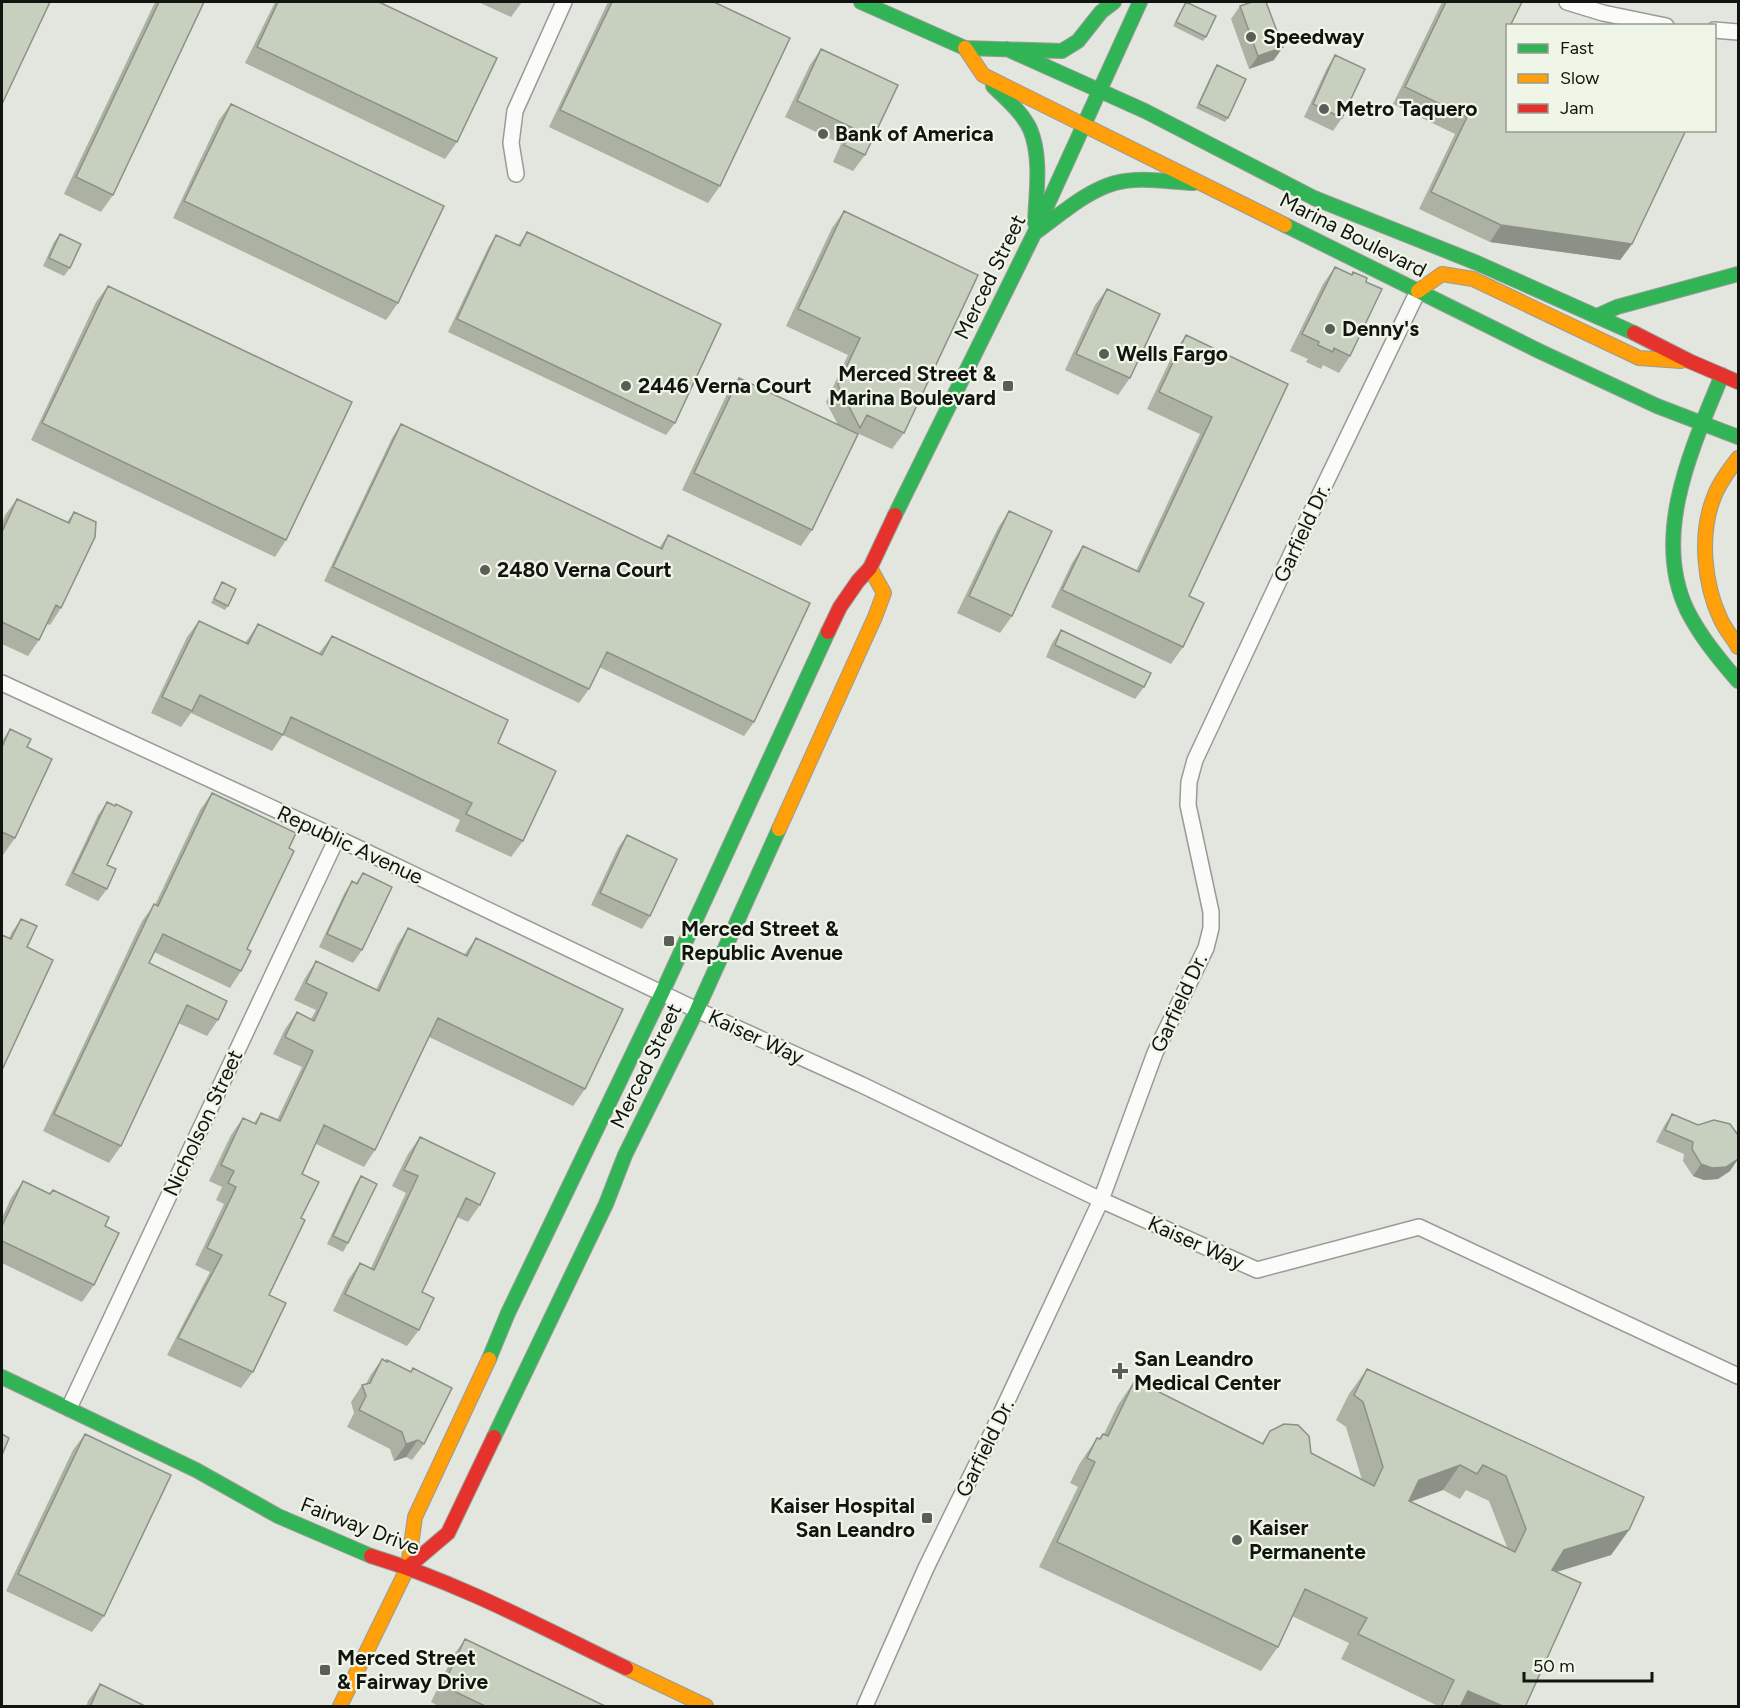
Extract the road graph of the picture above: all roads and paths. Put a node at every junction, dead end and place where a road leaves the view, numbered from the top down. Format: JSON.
{"nodes":[{"id":1,"x":564,"y":2,"type":"edge"},
{"id":2,"x":861,"y":2,"type":"edge"},
{"id":3,"x":1114,"y":2,"type":"edge"},
{"id":4,"x":1140,"y":2,"type":"edge"},
{"id":5,"x":1567,"y":2,"type":"edge"},
{"id":6,"x":1656,"y":24,"type":"edge"},
{"id":7,"x":1716,"y":30,"type":"edge"},
{"id":8,"x":1738,"y":32,"type":"edge"},
{"id":9,"x":965,"y":48,"type":"junction"},
{"id":10,"x":1007,"y":49,"type":"junction"},
{"id":11,"x":982,"y":75,"type":"junction"},
{"id":12,"x":1100,"y":91,"type":"junction"},
{"id":13,"x":1085,"y":125,"type":"junction"},
{"id":14,"x":516,"y":174,"type":"dead end"},
{"id":15,"x":1204,"y":184,"type":"junction"},
{"id":16,"x":1035,"y":232,"type":"junction"},
{"id":17,"x":1738,"y":274,"type":"edge"},
{"id":18,"x":1418,"y":291,"type":"junction"},
{"id":19,"x":1597,"y":316,"type":"junction"},
{"id":20,"x":1689,"y":361,"type":"junction"},
{"id":21,"x":1722,"y":375,"type":"junction"},
{"id":22,"x":1738,"y":381,"type":"edge"},
{"id":23,"x":1702,"y":424,"type":"junction"},
{"id":24,"x":1738,"y":436,"type":"edge"},
{"id":25,"x":1738,"y":458,"type":"edge"},
{"id":26,"x":870,"y":568,"type":"junction"},
{"id":27,"x":1738,"y":647,"type":"edge"},
{"id":28,"x":1738,"y":681,"type":"edge"},
{"id":29,"x":2,"y":683,"type":"edge"},
{"id":30,"x":337,"y":838,"type":"junction"},
{"id":31,"x":662,"y":993,"type":"junction"},
{"id":32,"x":697,"y":1010,"type":"junction"},
{"id":33,"x":1101,"y":1200,"type":"junction"},
{"id":34,"x":1738,"y":1376,"type":"edge"},
{"id":35,"x":2,"y":1377,"type":"edge"},
{"id":36,"x":69,"y":1408,"type":"junction"},
{"id":37,"x":408,"y":1567,"type":"junction"},
{"id":38,"x":340,"y":1707,"type":"edge"},
{"id":39,"x":706,"y":1707,"type":"edge"},
{"id":40,"x":865,"y":1707,"type":"edge"}],
"edges":[{"from":1,"to":14,"type":"street"},
{"from":2,"to":9,"type":"main road","name":"Marina Boulevard"},
{"from":3,"to":10,"type":"main road"},
{"from":4,"to":12,"type":"main road","name":"Merced Street"},
{"from":5,"to":6,"type":"street"},
{"from":7,"to":8,"type":"street"},
{"from":9,"to":10,"type":"main road","name":"Marina Boulevard"},
{"from":9,"to":11,"type":"main road"},
{"from":10,"to":12,"type":"main road","name":"Marina Boulevard"},
{"from":11,"to":13,"type":"main road","name":"Marina Boulevard"},
{"from":11,"to":16,"type":"main road"},
{"from":12,"to":13,"type":"main road","name":"Merced Street"},
{"from":12,"to":19,"type":"main road","name":"Marina Boulevard"},
{"from":13,"to":15,"type":"main road","name":"Marina Boulevard"},
{"from":13,"to":16,"type":"main road","name":"Merced Street"},
{"from":15,"to":16,"type":"main road"},
{"from":15,"to":18,"type":"main road","name":"Marina Boulevard"},
{"from":16,"to":26,"type":"main road","name":"Merced Street"},
{"from":17,"to":19,"type":"main road"},
{"from":18,"to":20,"type":"main road"},
{"from":18,"to":23,"type":"main road","name":"Marina Boulevard"},
{"from":18,"to":33,"type":"street","name":"Garfield Dr."},
{"from":19,"to":20,"type":"main road","name":"Marina Boulevard"},
{"from":20,"to":21,"type":"main road","name":"Marina Boulevard"},
{"from":21,"to":22,"type":"main road","name":"Marina Boulevard"},
{"from":21,"to":23,"type":"main road"},
{"from":23,"to":24,"type":"main road","name":"Marina Boulevard"},
{"from":23,"to":28,"type":"main road"},
{"from":25,"to":27,"type":"main road"},
{"from":26,"to":31,"type":"main road","name":"Merced Street"},
{"from":26,"to":32,"type":"main road","name":"Merced Street"},
{"from":29,"to":30,"type":"street","name":"Republic Avenue"},
{"from":30,"to":31,"type":"street","name":"Republic Avenue"},
{"from":30,"to":36,"type":"street","name":"Nicholson Street"},
{"from":31,"to":32,"type":"street","name":"Republic Avenue"},
{"from":31,"to":37,"type":"main road","name":"Merced Street"},
{"from":32,"to":33,"type":"street","name":"Kaiser Way"},
{"from":32,"to":37,"type":"main road","name":"Merced Street"},
{"from":33,"to":34,"type":"street","name":"Kaiser Way"},
{"from":33,"to":40,"type":"street","name":"Garfield Dr."},
{"from":35,"to":36,"type":"main road","name":"Fairway Drive"},
{"from":36,"to":37,"type":"main road","name":"Fairway Drive"},
{"from":37,"to":38,"type":"main road","name":"Merced Street"},
{"from":37,"to":39,"type":"main road","name":"Fairway Drive"}]}
